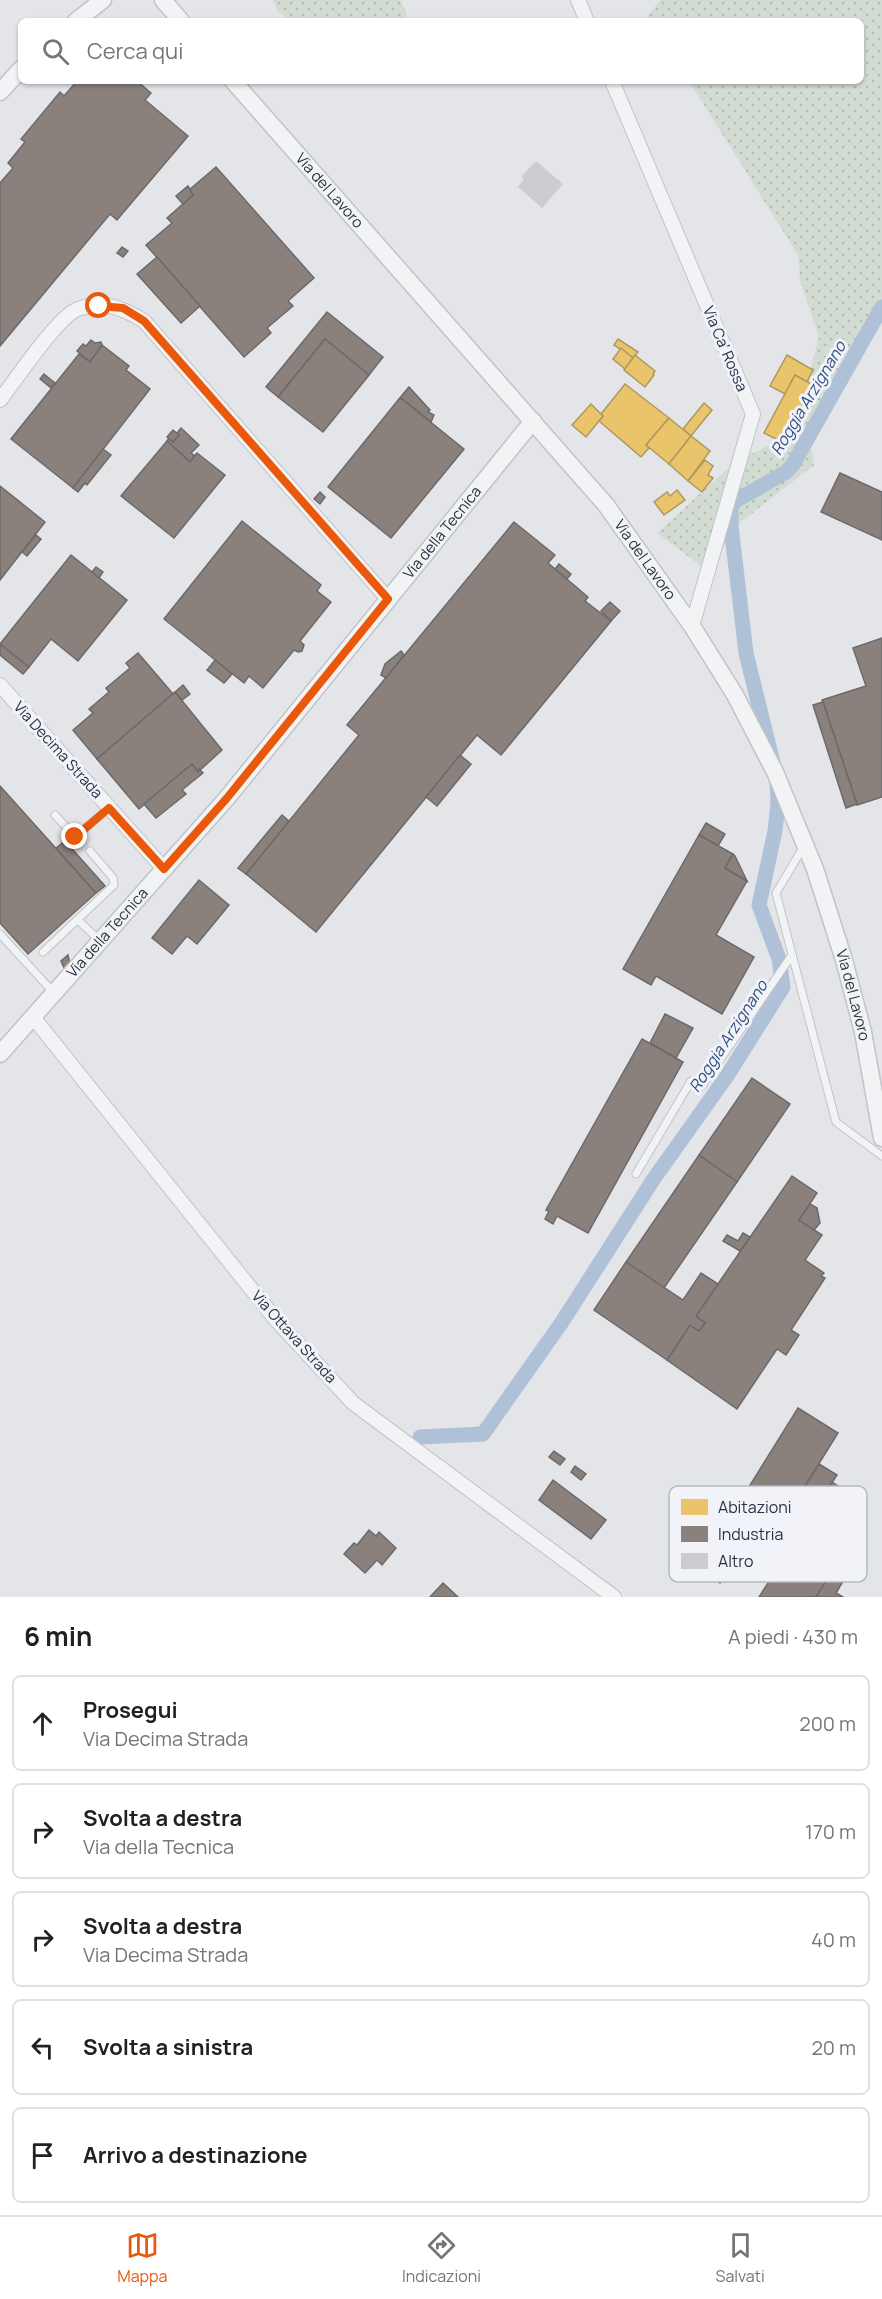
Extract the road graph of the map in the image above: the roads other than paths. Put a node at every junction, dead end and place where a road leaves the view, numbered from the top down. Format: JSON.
{"nodes":[{"id":1,"x":103,"y":0,"type":"edge"},
{"id":2,"x":163,"y":0,"type":"edge"},
{"id":3,"x":578,"y":0,"type":"edge"},
{"id":4,"x":79,"y":18,"type":"edge"},
{"id":5,"x":178,"y":18,"type":"edge"},
{"id":6,"x":586,"y":18,"type":"edge"},
{"id":7,"x":18,"y":72,"type":"edge"},
{"id":8,"x":236,"y":84,"type":"edge"},
{"id":9,"x":613,"y":84,"type":"edge"},
{"id":10,"x":0,"y":92,"type":"edge"},
{"id":11,"x":0,"y":400,"type":"edge"},
{"id":12,"x":533,"y":421,"type":"junction"},
{"id":13,"x":388,"y":599,"type":"junction"},
{"id":14,"x":692,"y":626,"type":"junction"},
{"id":15,"x":0,"y":685,"type":"edge"},
{"id":16,"x":109,"y":808,"type":"junction"},
{"id":17,"x":55,"y":815,"type":"dead end"},
{"id":18,"x":805,"y":845,"type":"junction"},
{"id":19,"x":90,"y":851,"type":"dead end"},
{"id":20,"x":164,"y":869,"type":"junction"},
{"id":21,"x":78,"y":920,"type":"junction"},
{"id":22,"x":0,"y":934,"type":"edge"},
{"id":23,"x":100,"y":941,"type":"junction"},
{"id":24,"x":43,"y":952,"type":"dead end"},
{"id":25,"x":792,"y":954,"type":"junction"},
{"id":26,"x":54,"y":993,"type":"junction"},
{"id":27,"x":33,"y":1017,"type":"junction"},
{"id":28,"x":0,"y":1054,"type":"edge"},
{"id":29,"x":876,"y":1068,"type":"edge"},
{"id":30,"x":882,"y":1138,"type":"edge"},
{"id":31,"x":882,"y":1156,"type":"edge"},
{"id":32,"x":636,"y":1174,"type":"dead end"},
{"id":33,"x":614,"y":1597,"type":"edge"}],
"edges":[{"from":1,"to":4,"type":"street"},
{"from":2,"to":5,"type":"street"},
{"from":3,"to":6,"type":"street"},
{"from":7,"to":10,"type":"street"},
{"from":8,"to":12,"type":"street","name":"Via del Lavoro"},
{"from":9,"to":14,"type":"street","name":"Via Ca' Rossa"},
{"from":11,"to":13,"type":"street"},
{"from":12,"to":13,"type":"street","name":"Via della Tecnica"},
{"from":12,"to":14,"type":"street","name":"Via del Lavoro"},
{"from":13,"to":20,"type":"street","name":"Via della Tecnica"},
{"from":14,"to":18,"type":"street","name":"Via del Lavoro"},
{"from":15,"to":16,"type":"street","name":"Via Decima Strada"},
{"from":16,"to":17,"type":"lane"},
{"from":16,"to":20,"type":"street","name":"Via Decima Strada"},
{"from":18,"to":25,"type":"lane"},
{"from":18,"to":29,"type":"street","name":"Via del Lavoro"},
{"from":19,"to":21,"type":"lane"},
{"from":20,"to":23,"type":"street","name":"Via della Tecnica"},
{"from":21,"to":23,"type":"lane"},
{"from":21,"to":24,"type":"lane"},
{"from":22,"to":26,"type":"lane"},
{"from":23,"to":26,"type":"street","name":"Via della Tecnica"},
{"from":25,"to":31,"type":"lane"},
{"from":25,"to":32,"type":"lane"},
{"from":26,"to":27,"type":"street","name":"Via della Tecnica"},
{"from":27,"to":28,"type":"street","name":"Via della Tecnica"},
{"from":27,"to":33,"type":"street","name":"Via Ottava Strada"},
{"from":29,"to":30,"type":"street","name":"Via del Lavoro"}]}
